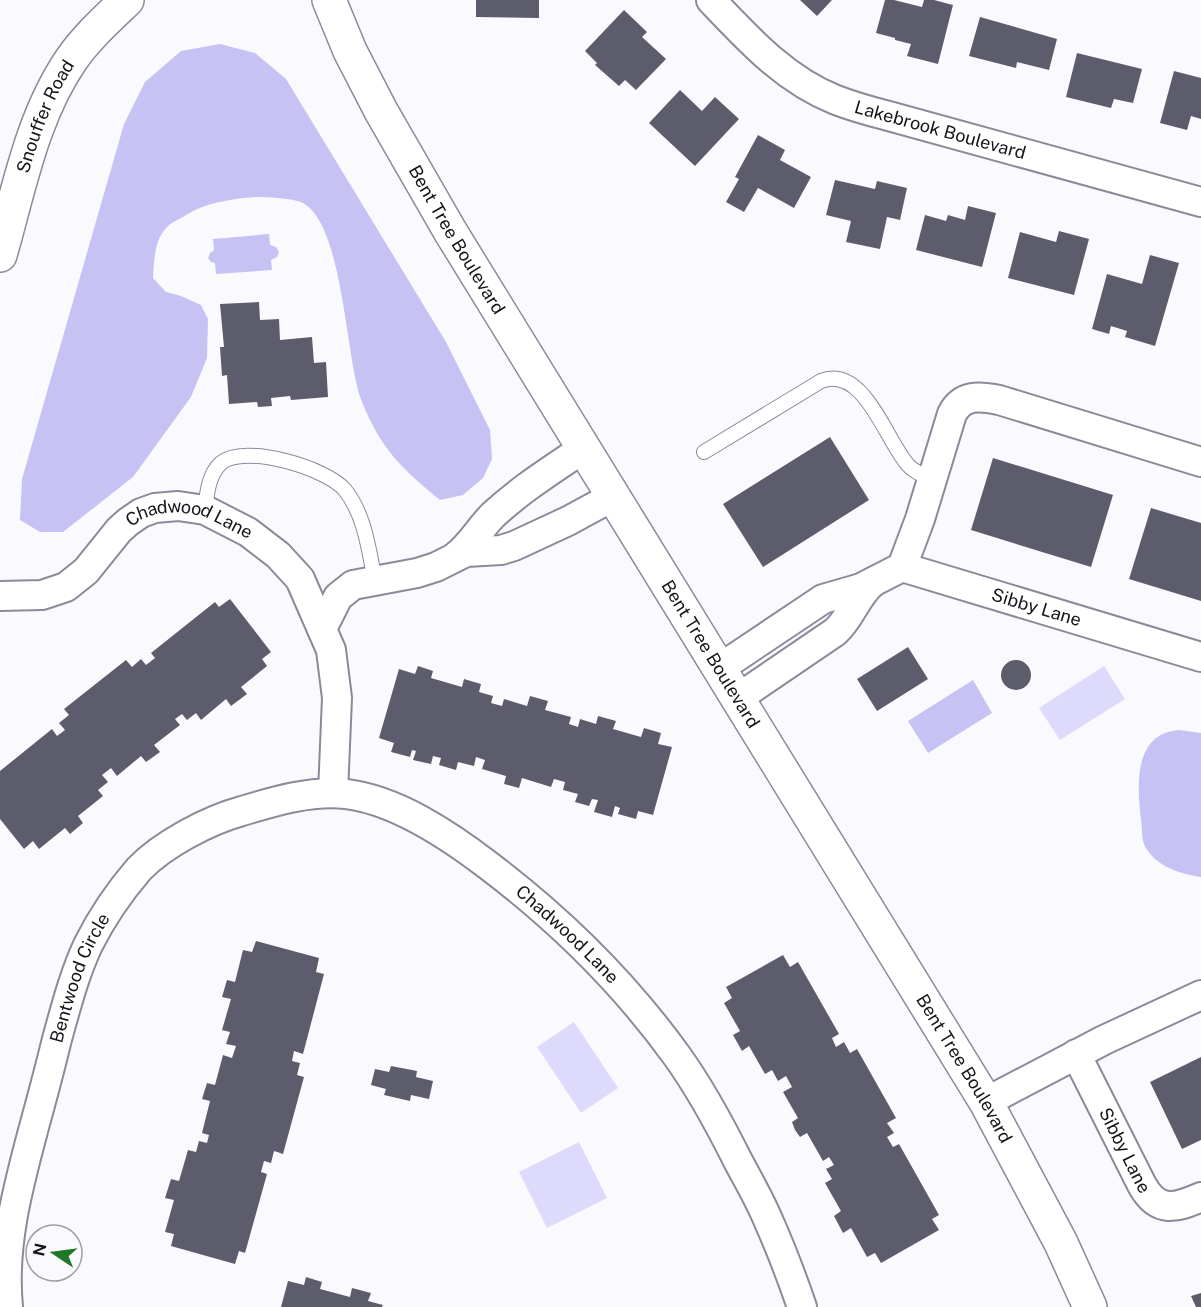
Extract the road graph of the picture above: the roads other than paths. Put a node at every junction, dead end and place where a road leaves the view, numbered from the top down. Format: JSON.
{"nodes":[{"id":1,"x":127,"y":0,"type":"edge"},
{"id":2,"x":329,"y":0,"type":"edge"},
{"id":3,"x":711,"y":0,"type":"edge"},
{"id":4,"x":1201,"y":202,"type":"edge"},
{"id":5,"x":0,"y":255,"type":"edge"},
{"id":6,"x":584,"y":448,"type":"junction"},
{"id":7,"x":704,"y":452,"type":"dead end"},
{"id":8,"x":1201,"y":462,"type":"edge"},
{"id":9,"x":933,"y":479,"type":"junction"},
{"id":10,"x":614,"y":496,"type":"junction"},
{"id":11,"x":205,"y":510,"type":"junction"},
{"id":12,"x":455,"y":557,"type":"junction"},
{"id":13,"x":902,"y":567,"type":"junction"},
{"id":14,"x":375,"y":581,"type":"junction"},
{"id":15,"x":873,"y":582,"type":"junction"},
{"id":16,"x":0,"y":596,"type":"edge"},
{"id":17,"x":322,"y":629,"type":"junction"},
{"id":18,"x":1201,"y":657,"type":"edge"},
{"id":19,"x":720,"y":668,"type":"junction"},
{"id":20,"x":738,"y":698,"type":"junction"},
{"id":21,"x":333,"y":793,"type":"junction"},
{"id":22,"x":1201,"y":995,"type":"edge"},
{"id":23,"x":1076,"y":1054,"type":"junction"},
{"id":24,"x":986,"y":1102,"type":"junction"},
{"id":25,"x":1201,"y":1197,"type":"edge"},
{"id":26,"x":8,"y":1307,"type":"edge"},
{"id":27,"x":802,"y":1307,"type":"edge"},
{"id":28,"x":1090,"y":1307,"type":"edge"}],
"edges":[{"from":1,"to":5,"type":"main road","name":"Snouffer Road"},
{"from":2,"to":6,"type":"main road","name":"Bent Tree Boulevard"},
{"from":3,"to":4,"type":"street","name":"Lakebrook Boulevard"},
{"from":6,"to":10,"type":"main road","name":"Bent Tree Boulevard"},
{"from":6,"to":12,"type":"street"},
{"from":7,"to":9,"type":"lane"},
{"from":8,"to":9,"type":"street"},
{"from":9,"to":13,"type":"street"},
{"from":10,"to":12,"type":"street"},
{"from":10,"to":19,"type":"main road","name":"Bent Tree Boulevard"},
{"from":11,"to":14,"type":"lane"},
{"from":11,"to":16,"type":"street","name":"Chadwood Lane"},
{"from":11,"to":17,"type":"street","name":"Chadwood Lane"},
{"from":12,"to":14,"type":"street"},
{"from":13,"to":15,"type":"street"},
{"from":13,"to":18,"type":"street","name":"Sibby Lane"},
{"from":14,"to":17,"type":"street"},
{"from":15,"to":19,"type":"street"},
{"from":15,"to":20,"type":"street"},
{"from":17,"to":21,"type":"street","name":"Chadwood Lane"},
{"from":19,"to":20,"type":"main road","name":"Bent Tree Boulevard"},
{"from":20,"to":24,"type":"main road","name":"Bent Tree Boulevard"},
{"from":21,"to":26,"type":"street","name":"Bentwood Circle"},
{"from":21,"to":27,"type":"street","name":"Chadwood Lane"},
{"from":22,"to":23,"type":"street"},
{"from":23,"to":24,"type":"street"},
{"from":23,"to":25,"type":"street","name":"Sibby Lane"},
{"from":24,"to":28,"type":"main road","name":"Bent Tree Boulevard"}]}
